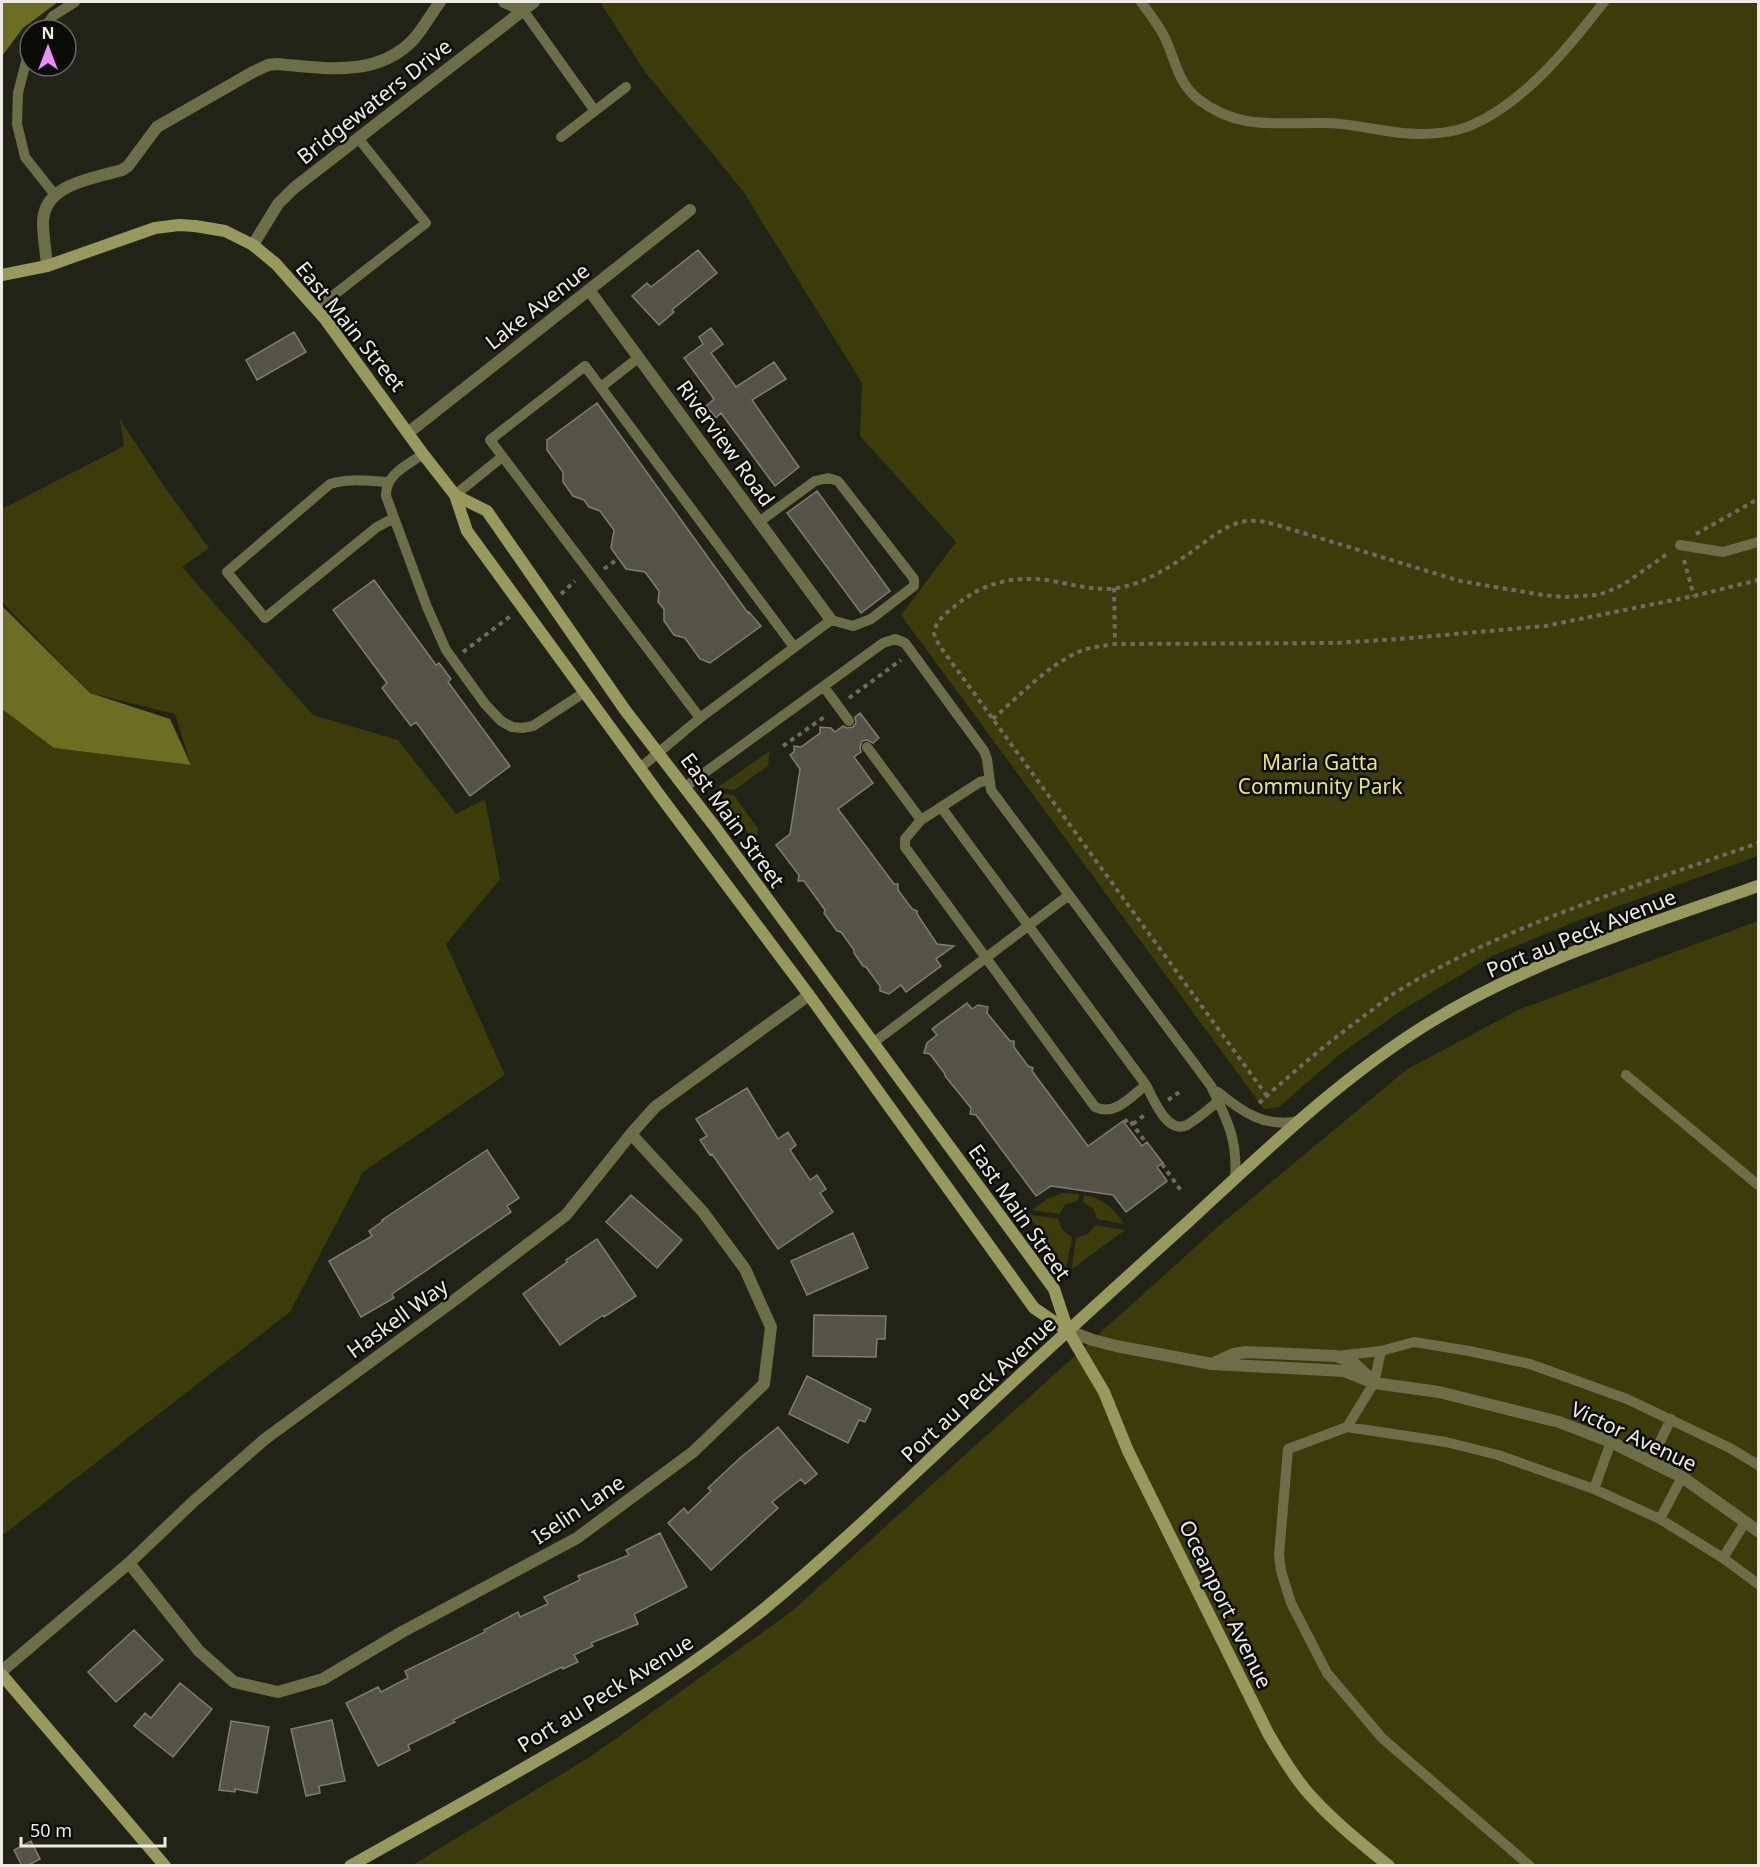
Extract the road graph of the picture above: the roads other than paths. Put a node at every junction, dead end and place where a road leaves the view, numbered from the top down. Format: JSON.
{"nodes":[{"id":1,"x":75,"y":2,"type":"edge"},
{"id":2,"x":440,"y":2,"type":"edge"},
{"id":3,"x":504,"y":2,"type":"edge"},
{"id":4,"x":534,"y":2,"type":"edge"},
{"id":5,"x":1141,"y":2,"type":"edge"},
{"id":6,"x":1604,"y":2,"type":"edge"},
{"id":7,"x":523,"y":10,"type":"junction"},
{"id":8,"x":52,"y":18,"type":"edge"},
{"id":9,"x":22,"y":78,"type":"edge"},
{"id":10,"x":626,"y":87,"type":"dead end"},
{"id":11,"x":595,"y":111,"type":"junction"},
{"id":12,"x":561,"y":137,"type":"dead end"},
{"id":13,"x":358,"y":138,"type":"junction"},
{"id":14,"x":55,"y":195,"type":"junction"},
{"id":15,"x":690,"y":210,"type":"dead end"},
{"id":16,"x":253,"y":245,"type":"junction"},
{"id":17,"x":47,"y":266,"type":"junction"},
{"id":18,"x":2,"y":275,"type":"edge"},
{"id":19,"x":589,"y":290,"type":"junction"},
{"id":20,"x":316,"y":309,"type":"junction"},
{"id":21,"x":638,"y":357,"type":"junction"},
{"id":22,"x":601,"y":387,"type":"junction"},
{"id":23,"x":408,"y":433,"type":"junction"},
{"id":24,"x":423,"y":454,"type":"junction"},
{"id":25,"x":502,"y":457,"type":"junction"},
{"id":26,"x":387,"y":482,"type":"junction"},
{"id":27,"x":455,"y":495,"type":"junction"},
{"id":28,"x":394,"y":518,"type":"junction"},
{"id":29,"x":759,"y":522,"type":"junction"},
{"id":30,"x":1758,"y":542,"type":"edge"},
{"id":31,"x":1680,"y":545,"type":"road end"},
{"id":32,"x":831,"y":620,"type":"junction"},
{"id":33,"x":794,"y":647,"type":"junction"},
{"id":34,"x":824,"y":687,"type":"junction"},
{"id":35,"x":585,"y":692,"type":"junction"},
{"id":36,"x":700,"y":718,"type":"junction"},
{"id":37,"x":849,"y":721,"type":"dead end"},
{"id":38,"x":867,"y":747,"type":"dead end"},
{"id":39,"x":659,"y":752,"type":"junction"},
{"id":40,"x":640,"y":768,"type":"junction"},
{"id":41,"x":989,"y":780,"type":"junction"},
{"id":42,"x":685,"y":787,"type":"junction"},
{"id":43,"x":941,"y":807,"type":"junction"},
{"id":44,"x":921,"y":820,"type":"junction"},
{"id":45,"x":1758,"y":886,"type":"edge"},
{"id":46,"x":1069,"y":895,"type":"junction"},
{"id":47,"x":1028,"y":927,"type":"junction"},
{"id":48,"x":986,"y":959,"type":"junction"},
{"id":49,"x":809,"y":995,"type":"junction"},
{"id":50,"x":873,"y":1042,"type":"junction"},
{"id":51,"x":1626,"y":1074,"type":"dead end"},
{"id":52,"x":1146,"y":1085,"type":"junction"},
{"id":53,"x":1221,"y":1099,"type":"junction"},
{"id":54,"x":1197,"y":1117,"type":"junction"},
{"id":55,"x":1298,"y":1120,"type":"junction"},
{"id":56,"x":1232,"y":1133,"type":"junction"},
{"id":57,"x":631,"y":1134,"type":"junction"},
{"id":58,"x":1235,"y":1179,"type":"junction"},
{"id":59,"x":1758,"y":1185,"type":"edge"},
{"id":60,"x":1068,"y":1331,"type":"junction"},
{"id":61,"x":1381,"y":1351,"type":"junction"},
{"id":62,"x":1336,"y":1356,"type":"junction"},
{"id":63,"x":1212,"y":1364,"type":"junction"},
{"id":64,"x":1374,"y":1383,"type":"junction"},
{"id":65,"x":1671,"y":1419,"type":"junction"},
{"id":66,"x":1347,"y":1427,"type":"junction"},
{"id":67,"x":1611,"y":1442,"type":"junction"},
{"id":68,"x":1650,"y":1462,"type":"junction"},
{"id":69,"x":1758,"y":1465,"type":"edge"},
{"id":70,"x":1682,"y":1478,"type":"junction"},
{"id":71,"x":1594,"y":1489,"type":"junction"},
{"id":72,"x":1660,"y":1519,"type":"junction"},
{"id":73,"x":1746,"y":1521,"type":"junction"},
{"id":74,"x":1758,"y":1531,"type":"edge"},
{"id":75,"x":1723,"y":1558,"type":"junction"},
{"id":76,"x":129,"y":1563,"type":"junction"},
{"id":77,"x":1758,"y":1584,"type":"edge"},
{"id":78,"x":2,"y":1673,"type":"edge"},
{"id":79,"x":165,"y":1866,"type":"edge"},
{"id":80,"x":350,"y":1866,"type":"edge"},
{"id":81,"x":1389,"y":1866,"type":"edge"},
{"id":82,"x":1530,"y":1866,"type":"edge"}],
"edges":[{"from":1,"to":8,"type":"lane"},
{"from":2,"to":14,"type":"street"},
{"from":3,"to":7,"type":"street"},
{"from":4,"to":7,"type":"street","name":"Bridgewaters Drive"},
{"from":5,"to":6,"type":"lane"},
{"from":7,"to":11,"type":"lane"},
{"from":7,"to":13,"type":"street","name":"Bridgewaters Drive"},
{"from":9,"to":14,"type":"lane"},
{"from":10,"to":11,"type":"lane"},
{"from":11,"to":12,"type":"lane"},
{"from":13,"to":16,"type":"street","name":"Bridgewaters Drive"},
{"from":13,"to":20,"type":"lane"},
{"from":14,"to":17,"type":"street"},
{"from":15,"to":19,"type":"street","name":"Lake Avenue"},
{"from":16,"to":17,"type":"main road","name":"East Main Street"},
{"from":16,"to":20,"type":"main road","name":"East Main Street"},
{"from":17,"to":18,"type":"main road","name":"East Main Street"},
{"from":19,"to":21,"type":"street","name":"Riverview Road"},
{"from":19,"to":23,"type":"street","name":"Lake Avenue"},
{"from":20,"to":23,"type":"main road","name":"East Main Street"},
{"from":21,"to":22,"type":"lane"},
{"from":21,"to":29,"type":"street","name":"Riverview Road"},
{"from":22,"to":25,"type":"lane"},
{"from":22,"to":33,"type":"lane"},
{"from":23,"to":24,"type":"main road","name":"East Main Street"},
{"from":24,"to":26,"type":"lane"},
{"from":24,"to":27,"type":"main road","name":"East Main Street"},
{"from":25,"to":27,"type":"lane"},
{"from":25,"to":36,"type":"lane"},
{"from":26,"to":28,"type":"lane"},
{"from":26,"to":28,"type":"lane"},
{"from":27,"to":35,"type":"main road","name":"East Main Street"},
{"from":27,"to":39,"type":"main road","name":"East Main Street"},
{"from":28,"to":35,"type":"lane"},
{"from":29,"to":32,"type":"street","name":"Riverview Road"},
{"from":29,"to":32,"type":"lane"},
{"from":30,"to":31,"type":"lane"},
{"from":32,"to":33,"type":"lane"},
{"from":33,"to":36,"type":"lane"},
{"from":34,"to":37,"type":"lane"},
{"from":34,"to":41,"type":"lane"},
{"from":34,"to":42,"type":"lane"},
{"from":35,"to":40,"type":"main road","name":"East Main Street"},
{"from":36,"to":39,"type":"lane"},
{"from":38,"to":44,"type":"lane"},
{"from":39,"to":40,"type":"lane"},
{"from":39,"to":42,"type":"main road","name":"East Main Street"},
{"from":40,"to":49,"type":"main road","name":"East Main Street"},
{"from":41,"to":43,"type":"lane"},
{"from":41,"to":46,"type":"lane"},
{"from":42,"to":50,"type":"main road","name":"East Main Street"},
{"from":43,"to":44,"type":"lane"},
{"from":43,"to":47,"type":"lane"},
{"from":44,"to":48,"type":"lane"},
{"from":45,"to":55,"type":"main road","name":"Port au Peck Avenue"},
{"from":46,"to":47,"type":"lane"},
{"from":46,"to":53,"type":"lane"},
{"from":47,"to":48,"type":"lane"},
{"from":47,"to":52,"type":"lane"},
{"from":48,"to":50,"type":"lane"},
{"from":48,"to":52,"type":"lane"},
{"from":49,"to":57,"type":"street","name":"Haskell Way"},
{"from":49,"to":60,"type":"main road","name":"East Main Street"},
{"from":50,"to":60,"type":"main road","name":"East Main Street"},
{"from":51,"to":59,"type":"lane"},
{"from":52,"to":54,"type":"lane"},
{"from":53,"to":54,"type":"lane"},
{"from":53,"to":55,"type":"lane"},
{"from":53,"to":56,"type":"lane"},
{"from":54,"to":56,"type":"lane"},
{"from":55,"to":58,"type":"main road","name":"Port au Peck Avenue"},
{"from":56,"to":58,"type":"lane"},
{"from":57,"to":76,"type":"street","name":"Haskell Way"},
{"from":57,"to":76,"type":"street","name":"Iselin Lane"},
{"from":58,"to":60,"type":"main road","name":"Port au Peck Avenue"},
{"from":60,"to":63,"type":"street","name":"Victor Avenue"},
{"from":60,"to":80,"type":"main road","name":"Port au Peck Avenue"},
{"from":60,"to":81,"type":"main road","name":"Oceanport Avenue"},
{"from":61,"to":62,"type":"lane"},
{"from":61,"to":64,"type":"lane"},
{"from":61,"to":65,"type":"lane"},
{"from":62,"to":63,"type":"street"},
{"from":62,"to":64,"type":"street"},
{"from":63,"to":64,"type":"street","name":"Victor Avenue"},
{"from":64,"to":66,"type":"lane"},
{"from":64,"to":67,"type":"street","name":"Victor Avenue"},
{"from":65,"to":68,"type":"lane"},
{"from":65,"to":69,"type":"lane"},
{"from":66,"to":71,"type":"lane"},
{"from":66,"to":82,"type":"lane"},
{"from":67,"to":68,"type":"street","name":"Victor Avenue"},
{"from":67,"to":71,"type":"lane"},
{"from":68,"to":70,"type":"street","name":"Victor Avenue"},
{"from":70,"to":72,"type":"lane"},
{"from":70,"to":73,"type":"street","name":"Victor Avenue"},
{"from":71,"to":72,"type":"lane"},
{"from":72,"to":75,"type":"lane"},
{"from":73,"to":74,"type":"street","name":"Victor Avenue"},
{"from":73,"to":75,"type":"lane"},
{"from":75,"to":77,"type":"lane"},
{"from":76,"to":78,"type":"street","name":"Haskell Way"},
{"from":78,"to":79,"type":"main road"}]}
